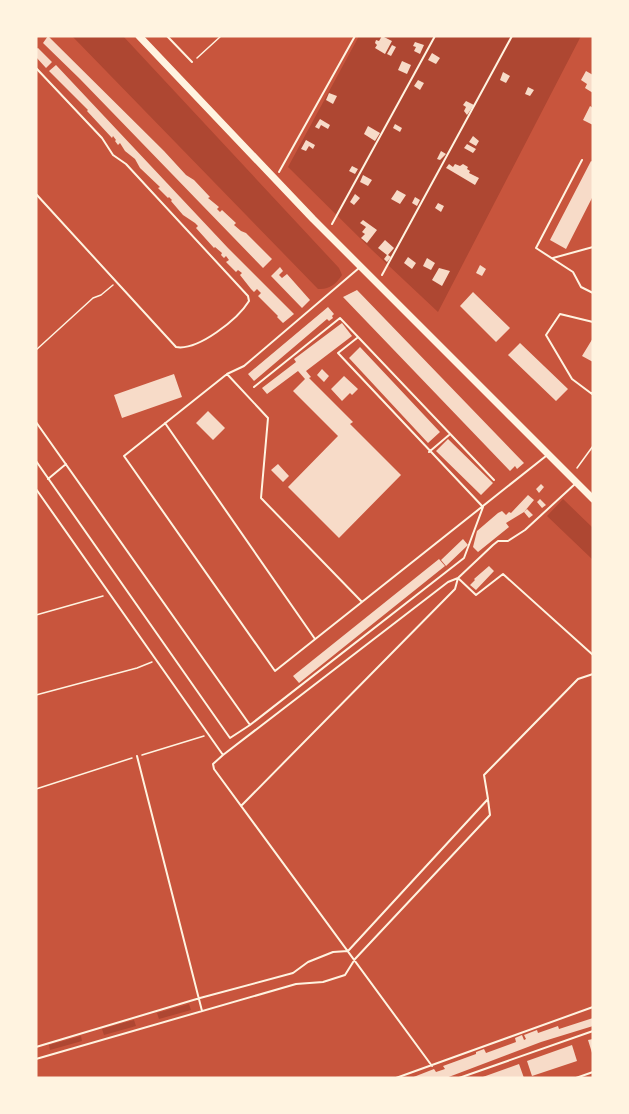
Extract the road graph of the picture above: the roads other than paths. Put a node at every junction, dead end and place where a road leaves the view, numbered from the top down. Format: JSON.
{"nodes":[{"id":1,"x":139,"y":36,"type":"edge"},
{"id":2,"x":167,"y":36,"type":"edge"},
{"id":3,"x":355,"y":36,"type":"edge"},
{"id":4,"x":435,"y":36,"type":"edge"},
{"id":5,"x":512,"y":36,"type":"edge"},
{"id":6,"x":192,"y":62,"type":"road end"},
{"id":7,"x":36,"y":68,"type":"edge"},
{"id":8,"x":582,"y":160,"type":"dead end"},
{"id":9,"x":279,"y":172,"type":"dead end"},
{"id":10,"x":36,"y":194,"type":"edge"},
{"id":11,"x":332,"y":224,"type":"dead end"},
{"id":12,"x":593,"y":248,"type":"edge"},
{"id":13,"x":552,"y":258,"type":"junction"},
{"id":14,"x":361,"y":267,"type":"junction"},
{"id":15,"x":382,"y":275,"type":"dead end"},
{"id":16,"x":593,"y":293,"type":"edge"},
{"id":17,"x":593,"y":322,"type":"edge"},
{"id":18,"x":357,"y":338,"type":"junction"},
{"id":19,"x":227,"y":374,"type":"junction"},
{"id":20,"x":254,"y":387,"type":"dead end"},
{"id":21,"x":593,"y":392,"type":"edge"},
{"id":22,"x":36,"y":422,"type":"edge"},
{"id":23,"x":165,"y":423,"type":"junction"},
{"id":24,"x":449,"y":435,"type":"junction"},
{"id":25,"x":429,"y":452,"type":"junction"},
{"id":26,"x":548,"y":454,"type":"junction"},
{"id":27,"x":36,"y":462,"type":"edge"},
{"id":28,"x":66,"y":464,"type":"junction"},
{"id":29,"x":48,"y":479,"type":"junction"},
{"id":30,"x":494,"y":480,"type":"dead end"},
{"id":31,"x":576,"y":482,"type":"junction"},
{"id":32,"x":36,"y":489,"type":"edge"},
{"id":33,"x":593,"y":499,"type":"edge"},
{"id":34,"x":483,"y":507,"type":"junction"},
{"id":35,"x":458,"y":578,"type":"junction"},
{"id":36,"x":362,"y":602,"type":"junction"},
{"id":37,"x":315,"y":639,"type":"junction"},
{"id":38,"x":593,"y":655,"type":"edge"},
{"id":39,"x":593,"y":674,"type":"edge"},
{"id":40,"x":250,"y":724,"type":"junction"},
{"id":41,"x":223,"y":755,"type":"junction"},
{"id":42,"x":137,"y":756,"type":"road end"},
{"id":43,"x":488,"y":799,"type":"junction"},
{"id":44,"x":241,"y":806,"type":"junction"},
{"id":45,"x":348,"y":951,"type":"junction"},
{"id":46,"x":354,"y":959,"type":"junction"},
{"id":47,"x":200,"y":998,"type":"junction"},
{"id":48,"x":593,"y":1007,"type":"edge"},
{"id":49,"x":202,"y":1011,"type":"junction"},
{"id":50,"x":593,"y":1031,"type":"edge"},
{"id":51,"x":36,"y":1047,"type":"edge"},
{"id":52,"x":36,"y":1059,"type":"edge"},
{"id":53,"x":432,"y":1066,"type":"junction"},
{"id":54,"x":593,"y":1072,"type":"edge"},
{"id":55,"x":396,"y":1078,"type":"edge"},
{"id":56,"x":459,"y":1078,"type":"edge"},
{"id":57,"x":576,"y":1078,"type":"edge"}],
"edges":[{"from":1,"to":14,"type":"main road"},
{"from":2,"to":6,"type":"lane"},
{"from":3,"to":9,"type":"lane"},
{"from":4,"to":11,"type":"lane"},
{"from":5,"to":15,"type":"lane"},
{"from":7,"to":10,"type":"lane"},
{"from":8,"to":13,"type":"lane"},
{"from":12,"to":13,"type":"lane"},
{"from":13,"to":16,"type":"lane"},
{"from":14,"to":19,"type":"lane"},
{"from":14,"to":26,"type":"main road"},
{"from":17,"to":21,"type":"lane"},
{"from":18,"to":20,"type":"lane"},
{"from":18,"to":24,"type":"lane"},
{"from":18,"to":25,"type":"lane"},
{"from":19,"to":23,"type":"lane"},
{"from":19,"to":36,"type":"lane"},
{"from":22,"to":28,"type":"lane"},
{"from":23,"to":37,"type":"lane"},
{"from":23,"to":37,"type":"lane"},
{"from":24,"to":25,"type":"lane"},
{"from":24,"to":30,"type":"lane"},
{"from":25,"to":34,"type":"lane"},
{"from":26,"to":31,"type":"main road"},
{"from":26,"to":34,"type":"lane"},
{"from":27,"to":29,"type":"lane"},
{"from":28,"to":29,"type":"lane"},
{"from":28,"to":40,"type":"lane"},
{"from":29,"to":40,"type":"lane"},
{"from":31,"to":33,"type":"main road"},
{"from":31,"to":35,"type":"lane"},
{"from":32,"to":41,"type":"lane"},
{"from":34,"to":36,"type":"lane"},
{"from":34,"to":40,"type":"lane"},
{"from":35,"to":38,"type":"lane"},
{"from":35,"to":41,"type":"lane"},
{"from":35,"to":44,"type":"lane"},
{"from":36,"to":37,"type":"lane"},
{"from":39,"to":43,"type":"lane"},
{"from":41,"to":44,"type":"lane"},
{"from":42,"to":47,"type":"lane"},
{"from":43,"to":45,"type":"lane"},
{"from":43,"to":46,"type":"lane"},
{"from":44,"to":45,"type":"lane"},
{"from":45,"to":46,"type":"lane"},
{"from":45,"to":47,"type":"lane"},
{"from":46,"to":49,"type":"lane"},
{"from":46,"to":53,"type":"lane"},
{"from":47,"to":49,"type":"lane"},
{"from":47,"to":51,"type":"lane"},
{"from":48,"to":53,"type":"lane"},
{"from":49,"to":52,"type":"lane"},
{"from":50,"to":56,"type":"lane"},
{"from":53,"to":55,"type":"lane"},
{"from":54,"to":57,"type":"lane"}]}
